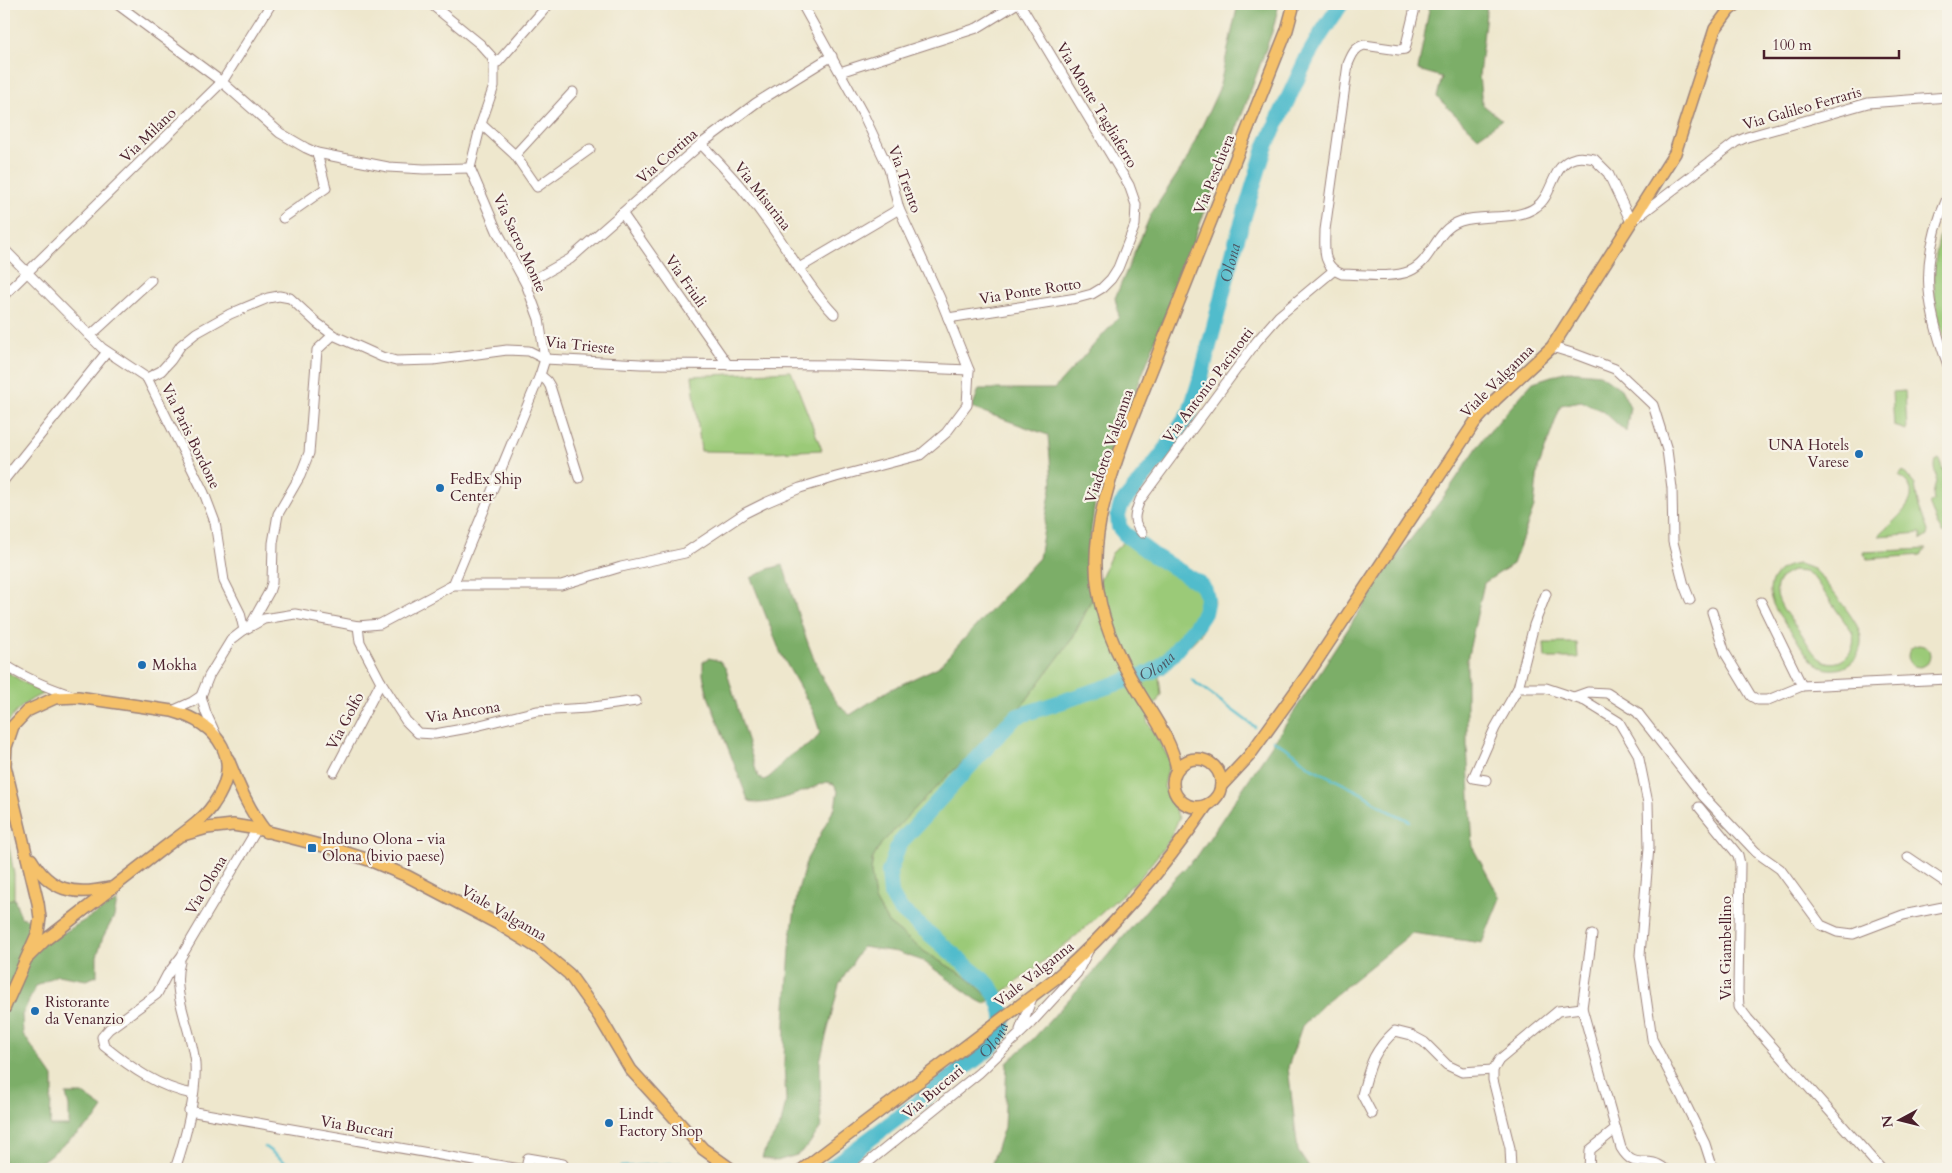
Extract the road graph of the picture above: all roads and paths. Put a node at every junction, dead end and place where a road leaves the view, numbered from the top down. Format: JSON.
{"nodes":[{"id":1,"x":117,"y":4,"type":"edge"},
{"id":2,"x":271,"y":4,"type":"edge"},
{"id":3,"x":431,"y":4,"type":"edge"},
{"id":4,"x":549,"y":4,"type":"edge"},
{"id":5,"x":802,"y":4,"type":"edge"},
{"id":6,"x":1016,"y":4,"type":"edge"},
{"id":7,"x":1020,"y":4,"type":"edge"},
{"id":8,"x":1294,"y":4,"type":"edge"},
{"id":9,"x":1416,"y":4,"type":"edge"},
{"id":10,"x":1731,"y":6,"type":"edge"},
{"id":11,"x":832,"y":56,"type":"junction"},
{"id":12,"x":494,"y":63,"type":"junction"},
{"id":13,"x":840,"y":72,"type":"junction"},
{"id":14,"x":222,"y":82,"type":"junction"},
{"id":15,"x":573,"y":92,"type":"dead end"},
{"id":16,"x":1948,"y":97,"type":"edge"},
{"id":17,"x":481,"y":124,"type":"junction"},
{"id":18,"x":704,"y":142,"type":"junction"},
{"id":19,"x":590,"y":150,"type":"dead end"},
{"id":20,"x":317,"y":153,"type":"junction"},
{"id":21,"x":515,"y":155,"type":"junction"},
{"id":22,"x":470,"y":168,"type":"junction"},
{"id":23,"x":1948,"y":196,"type":"edge"},
{"id":24,"x":899,"y":209,"type":"junction"},
{"id":25,"x":622,"y":213,"type":"junction"},
{"id":26,"x":283,"y":218,"type":"dead end"},
{"id":27,"x":1631,"y":222,"type":"junction"},
{"id":28,"x":1135,"y":225,"type":"joint"},
{"id":29,"x":4,"y":249,"type":"edge"},
{"id":30,"x":800,"y":268,"type":"junction"},
{"id":31,"x":1333,"y":271,"type":"junction"},
{"id":32,"x":27,"y":273,"type":"junction"},
{"id":33,"x":150,"y":280,"type":"dead end"},
{"id":34,"x":526,"y":284,"type":"junction"},
{"id":35,"x":4,"y":295,"type":"edge"},
{"id":36,"x":834,"y":314,"type":"dead end"},
{"id":37,"x":948,"y":318,"type":"junction"},
{"id":38,"x":333,"y":335,"type":"junction"},
{"id":39,"x":90,"y":336,"type":"junction"},
{"id":40,"x":1552,"y":347,"type":"junction"},
{"id":41,"x":107,"y":352,"type":"junction"},
{"id":42,"x":1158,"y":355,"type":"joint"},
{"id":43,"x":545,"y":359,"type":"junction"},
{"id":44,"x":728,"y":365,"type":"junction"},
{"id":45,"x":1948,"y":365,"type":"edge"},
{"id":46,"x":969,"y":370,"type":"junction"},
{"id":47,"x":540,"y":375,"type":"junction"},
{"id":48,"x":147,"y":378,"type":"junction"},
{"id":49,"x":579,"y":478,"type":"dead end"},
{"id":50,"x":4,"y":480,"type":"edge"},
{"id":51,"x":1142,"y":533,"type":"dead end"},
{"id":52,"x":453,"y":585,"type":"junction"},
{"id":53,"x":1546,"y":594,"type":"dead end"},
{"id":54,"x":1690,"y":600,"type":"dead end"},
{"id":55,"x":1761,"y":602,"type":"dead end"},
{"id":56,"x":1712,"y":612,"type":"dead end"},
{"id":57,"x":358,"y":626,"type":"junction"},
{"id":58,"x":247,"y":628,"type":"junction"},
{"id":59,"x":4,"y":664,"type":"edge"},
{"id":60,"x":1948,"y":679,"type":"edge"},
{"id":61,"x":381,"y":682,"type":"junction"},
{"id":62,"x":1802,"y":686,"type":"junction"},
{"id":63,"x":1518,"y":688,"type":"junction"},
{"id":64,"x":201,"y":696,"type":"junction"},
{"id":65,"x":78,"y":697,"type":"junction"},
{"id":66,"x":1574,"y":697,"type":"junction"},
{"id":67,"x":636,"y":701,"type":"dead end"},
{"id":68,"x":172,"y":711,"type":"junction"},
{"id":69,"x":218,"y":737,"type":"junction"},
{"id":70,"x":1169,"y":741,"type":"junction"},
{"id":71,"x":225,"y":750,"type":"junction"},
{"id":72,"x":1192,"y":760,"type":"junction"},
{"id":73,"x":1242,"y":763,"type":"junction"},
{"id":74,"x":4,"y":765,"type":"edge"},
{"id":75,"x":1216,"y":768,"type":"junction"},
{"id":76,"x":1177,"y":769,"type":"junction"},
{"id":77,"x":334,"y":772,"type":"dead end"},
{"id":78,"x":1486,"y":780,"type":"dead end"},
{"id":79,"x":1221,"y":786,"type":"junction"},
{"id":80,"x":1186,"y":805,"type":"junction"},
{"id":81,"x":1207,"y":805,"type":"junction"},
{"id":82,"x":1699,"y":807,"type":"dead end"},
{"id":83,"x":262,"y":830,"type":"junction"},
{"id":84,"x":1188,"y":832,"type":"junction"},
{"id":85,"x":177,"y":837,"type":"junction"},
{"id":86,"x":26,"y":851,"type":"junction"},
{"id":87,"x":1908,"y":857,"type":"dead end"},
{"id":88,"x":1948,"y":884,"type":"edge"},
{"id":89,"x":115,"y":886,"type":"junction"},
{"id":90,"x":1948,"y":906,"type":"edge"},
{"id":91,"x":1592,"y":936,"type":"dead end"},
{"id":92,"x":1088,"y":951,"type":"junction"},
{"id":93,"x":181,"y":957,"type":"junction"},
{"id":94,"x":27,"y":958,"type":"junction"},
{"id":95,"x":1033,"y":995,"type":"junction"},
{"id":96,"x":1582,"y":1008,"type":"junction"},
{"id":97,"x":4,"y":1009,"type":"edge"},
{"id":98,"x":1020,"y":1032,"type":"junction"},
{"id":99,"x":1493,"y":1070,"type":"junction"},
{"id":100,"x":192,"y":1094,"type":"junction"},
{"id":101,"x":189,"y":1112,"type":"junction"},
{"id":102,"x":1372,"y":1114,"type":"dead end"},
{"id":103,"x":1616,"y":1129,"type":"junction"},
{"id":104,"x":175,"y":1169,"type":"edge"},
{"id":105,"x":520,"y":1169,"type":"edge"},
{"id":106,"x":526,"y":1169,"type":"edge"},
{"id":107,"x":562,"y":1169,"type":"edge"},
{"id":108,"x":731,"y":1169,"type":"edge"},
{"id":109,"x":803,"y":1169,"type":"edge"},
{"id":110,"x":860,"y":1169,"type":"edge"},
{"id":111,"x":1511,"y":1169,"type":"edge"},
{"id":112,"x":1588,"y":1169,"type":"edge"},
{"id":113,"x":1666,"y":1169,"type":"edge"},
{"id":114,"x":1713,"y":1169,"type":"edge"},
{"id":115,"x":1881,"y":1169,"type":"edge"}],
"edges":[{"from":1,"to":14,"type":"street"},
{"from":2,"to":14,"type":"street","name":"Via Milano"},
{"from":3,"to":12,"type":"street"},
{"from":4,"to":12,"type":"street"},
{"from":5,"to":11,"type":"street","name":"Via Trento"},
{"from":6,"to":13,"type":"street"},
{"from":7,"to":28,"type":"street","name":"Via Monte Tagliaferro"},
{"from":8,"to":42,"type":"main road","name":"Via Peschiera"},
{"from":9,"to":31,"type":"street"},
{"from":10,"to":27,"type":"main road","name":"Viale Valganna"},
{"from":11,"to":13,"type":"street","name":"Via Trento"},
{"from":11,"to":18,"type":"street","name":"Via Cortina"},
{"from":12,"to":17,"type":"street"},
{"from":13,"to":24,"type":"street","name":"Via Trento"},
{"from":14,"to":20,"type":"street"},
{"from":14,"to":32,"type":"street","name":"Via Milano"},
{"from":15,"to":21,"type":"street"},
{"from":16,"to":27,"type":"street","name":"Via Galileo Ferraris"},
{"from":17,"to":21,"type":"street"},
{"from":17,"to":22,"type":"street"},
{"from":18,"to":25,"type":"street","name":"Via Cortina"},
{"from":18,"to":30,"type":"street","name":"Via Misurina"},
{"from":19,"to":21,"type":"street"},
{"from":20,"to":22,"type":"street"},
{"from":20,"to":26,"type":"street"},
{"from":22,"to":34,"type":"street","name":"Via Sacro Monte"},
{"from":23,"to":45,"type":"street"},
{"from":24,"to":30,"type":"street"},
{"from":24,"to":37,"type":"street","name":"Via Trento"},
{"from":25,"to":34,"type":"street","name":"Via Cortina"},
{"from":25,"to":44,"type":"street","name":"Via Friuli"},
{"from":27,"to":31,"type":"street"},
{"from":27,"to":40,"type":"main road","name":"Viale Valganna"},
{"from":28,"to":37,"type":"street","name":"Via Ponte Rotto"},
{"from":29,"to":32,"type":"street","name":"Via Paris Bordone"},
{"from":30,"to":36,"type":"street","name":"Via Misurina"},
{"from":31,"to":51,"type":"street","name":"Via Antonio Pacinotti"},
{"from":32,"to":35,"type":"street","name":"Via Milano"},
{"from":32,"to":39,"type":"street","name":"Via Paris Bordone"},
{"from":33,"to":39,"type":"street"},
{"from":34,"to":43,"type":"street","name":"Via Sacro Monte"},
{"from":37,"to":46,"type":"street","name":"Via Trento"},
{"from":38,"to":43,"type":"street","name":"Via Trieste"},
{"from":38,"to":48,"type":"street","name":"Via Trieste"},
{"from":38,"to":58,"type":"street"},
{"from":39,"to":41,"type":"street","name":"Via Paris Bordone"},
{"from":40,"to":54,"type":"street"},
{"from":40,"to":73,"type":"main road","name":"Viale Valganna"},
{"from":41,"to":48,"type":"street","name":"Via Paris Bordone"},
{"from":41,"to":50,"type":"street"},
{"from":42,"to":70,"type":"main road","name":"Viadotto Valganna"},
{"from":43,"to":44,"type":"street","name":"Via Trieste"},
{"from":43,"to":47,"type":"street","name":"Via Sacro Monte"},
{"from":44,"to":46,"type":"street","name":"Via Trieste"},
{"from":46,"to":52,"type":"street"},
{"from":47,"to":49,"type":"street"},
{"from":47,"to":52,"type":"street","name":"Via Sacro Monte"},
{"from":48,"to":58,"type":"street","name":"Via Paris Bordone"},
{"from":52,"to":57,"type":"street"},
{"from":53,"to":63,"type":"street"},
{"from":55,"to":62,"type":"street"},
{"from":56,"to":62,"type":"street"},
{"from":57,"to":58,"type":"street"},
{"from":57,"to":61,"type":"street","name":"Via Ancona"},
{"from":58,"to":64,"type":"street"},
{"from":59,"to":65,"type":"street"},
{"from":60,"to":62,"type":"street"},
{"from":61,"to":67,"type":"street","name":"Via Ancona"},
{"from":61,"to":77,"type":"street","name":"Via Golfo"},
{"from":63,"to":66,"type":"street"},
{"from":63,"to":78,"type":"street"},
{"from":64,"to":68,"type":"street"},
{"from":64,"to":69,"type":"street"},
{"from":65,"to":68,"type":"main road"},
{"from":65,"to":74,"type":"main road"},
{"from":66,"to":90,"type":"street"},
{"from":66,"to":114,"type":"street"},
{"from":68,"to":69,"type":"main road"},
{"from":69,"to":71,"type":"main road"},
{"from":70,"to":72,"type":"main road"},
{"from":70,"to":76,"type":"main road"},
{"from":71,"to":83,"type":"main road"},
{"from":71,"to":85,"type":"main road"},
{"from":72,"to":75,"type":"main road"},
{"from":72,"to":76,"type":"main road"},
{"from":73,"to":75,"type":"main road"},
{"from":73,"to":79,"type":"main road","name":"Viale Valganna"},
{"from":74,"to":86,"type":"main road"},
{"from":75,"to":79,"type":"main road"},
{"from":76,"to":80,"type":"main road"},
{"from":79,"to":81,"type":"main road"},
{"from":80,"to":81,"type":"main road"},
{"from":80,"to":84,"type":"main road"},
{"from":81,"to":84,"type":"main road","name":"Viale Valganna"},
{"from":82,"to":115,"type":"street","name":"Via Giambellino"},
{"from":83,"to":85,"type":"main road","name":"Viale Valganna"},
{"from":83,"to":93,"type":"street","name":"Via Olona"},
{"from":83,"to":108,"type":"main road","name":"Viale Valganna"},
{"from":84,"to":92,"type":"main road","name":"Viale Valganna"},
{"from":85,"to":89,"type":"main road"},
{"from":86,"to":89,"type":"main road"},
{"from":86,"to":94,"type":"main road"},
{"from":87,"to":88,"type":"street"},
{"from":89,"to":94,"type":"main road"},
{"from":91,"to":96,"type":"street"},
{"from":92,"to":95,"type":"main road","name":"Viale Valganna"},
{"from":92,"to":98,"type":"street","name":"Via Buccari"},
{"from":93,"to":100,"type":"street","name":"Via Olona"},
{"from":93,"to":100,"type":"street","name":"Via Olona"},
{"from":94,"to":97,"type":"main road"},
{"from":95,"to":98,"type":"street","name":"Via Buccari"},
{"from":95,"to":109,"type":"main road","name":"Viale Valganna"},
{"from":96,"to":99,"type":"street"},
{"from":96,"to":103,"type":"street"},
{"from":98,"to":110,"type":"street","name":"Via Buccari"},
{"from":99,"to":102,"type":"street"},
{"from":99,"to":111,"type":"street"},
{"from":100,"to":101,"type":"street","name":"Via Olona"},
{"from":101,"to":104,"type":"street","name":"Via Olona"},
{"from":101,"to":105,"type":"street","name":"Via Buccari"},
{"from":103,"to":112,"type":"street"},
{"from":103,"to":113,"type":"street"},
{"from":106,"to":107,"type":"street"}]}
